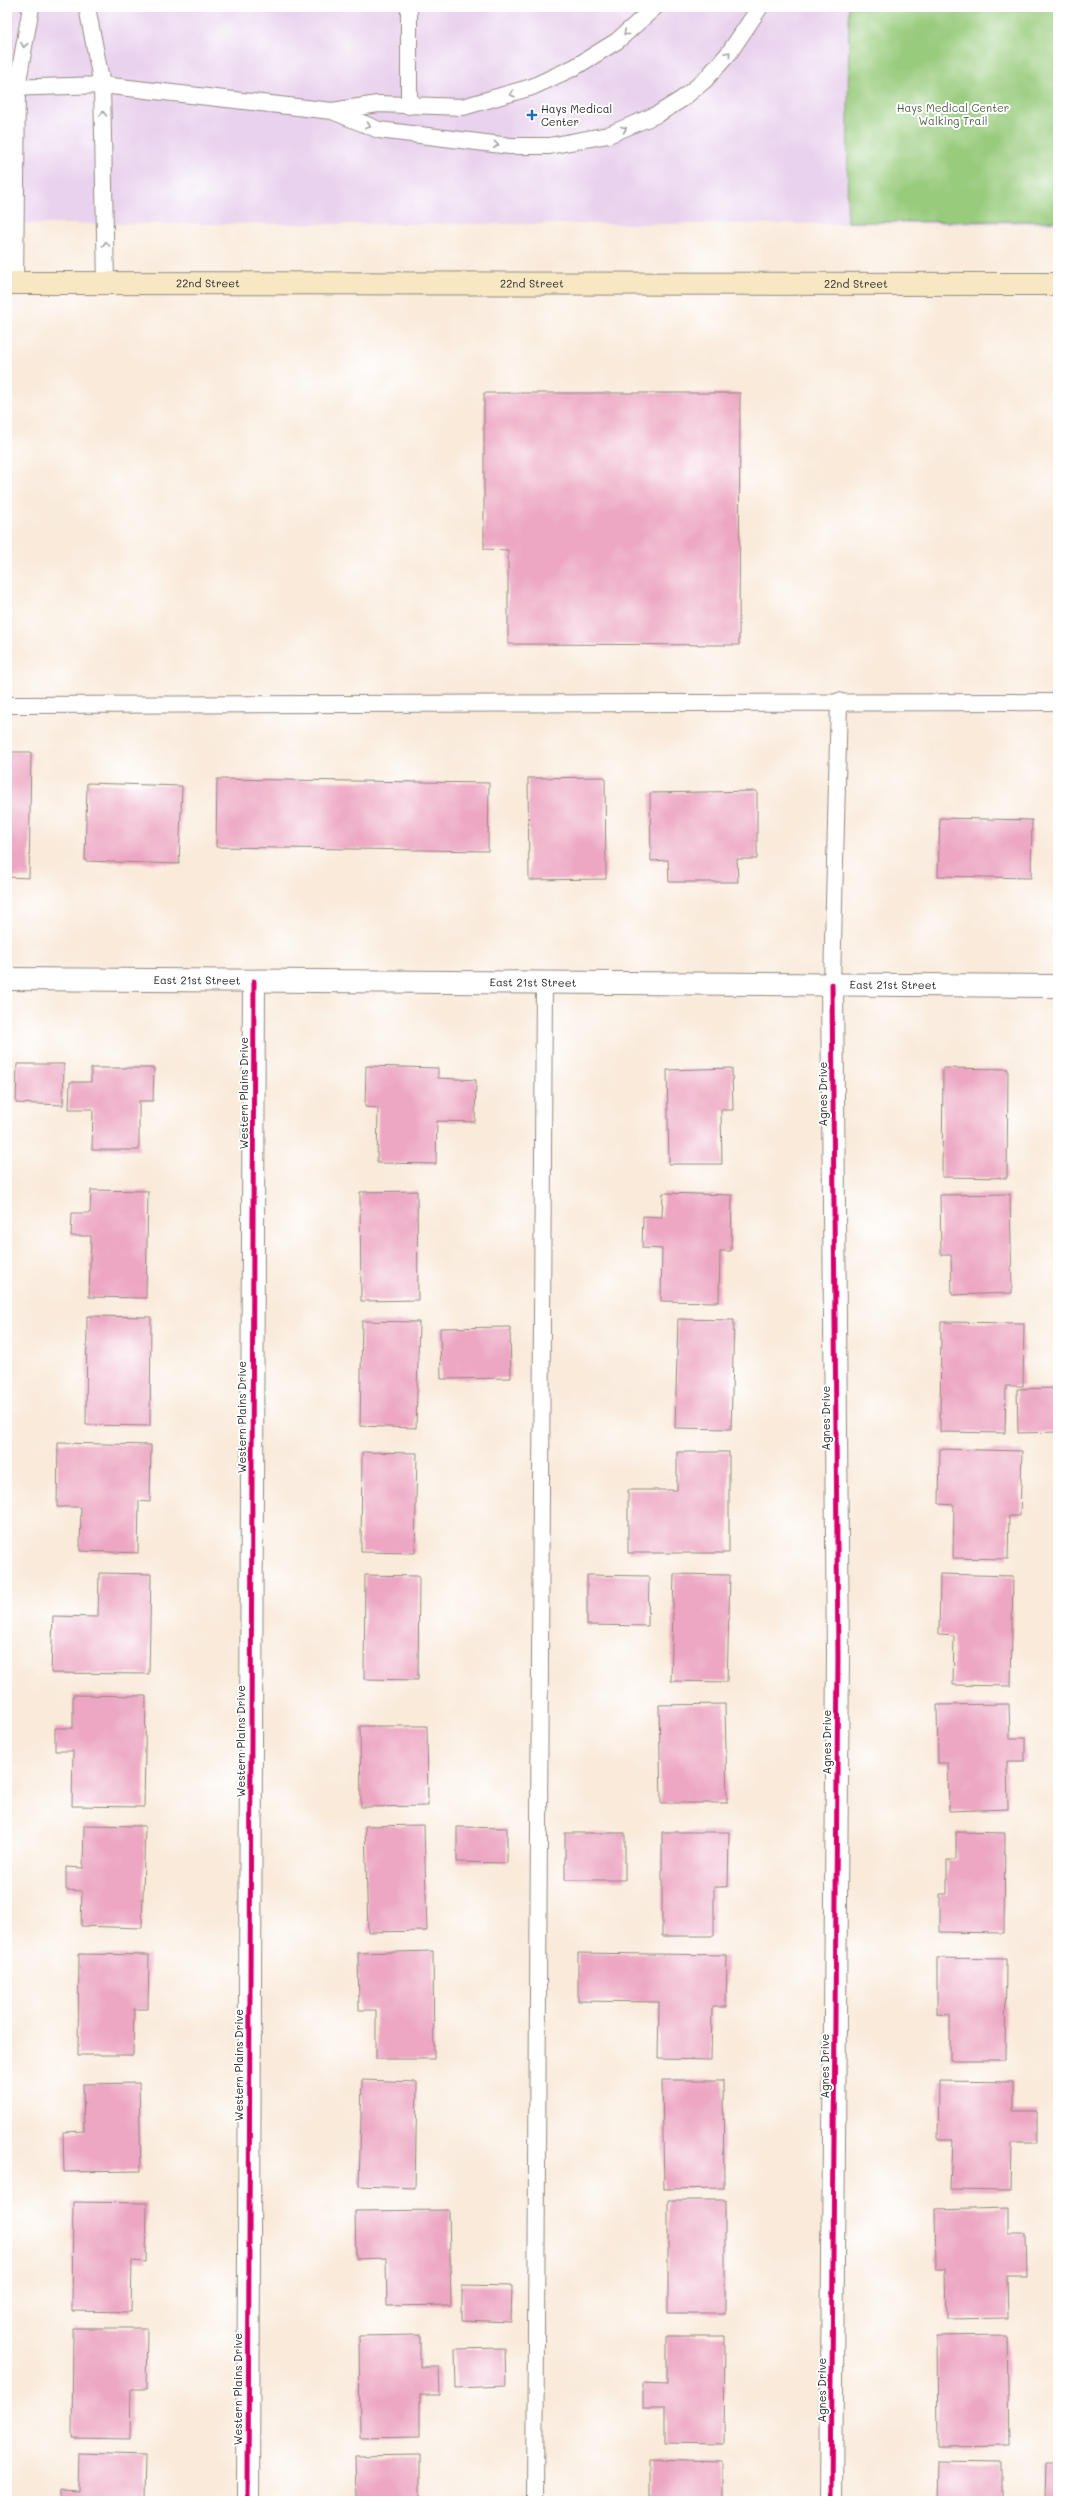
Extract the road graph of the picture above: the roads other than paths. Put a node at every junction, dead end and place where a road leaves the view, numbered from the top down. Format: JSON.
{"nodes":[{"id":1,"x":31,"y":7,"type":"edge"},
{"id":2,"x":87,"y":7,"type":"edge"},
{"id":3,"x":409,"y":7,"type":"edge"},
{"id":4,"x":656,"y":7,"type":"edge"},
{"id":5,"x":760,"y":7,"type":"edge"},
{"id":6,"x":102,"y":85,"type":"junction"},
{"id":7,"x":12,"y":88,"type":"edge"},
{"id":8,"x":409,"y":106,"type":"junction"},
{"id":9,"x":332,"y":111,"type":"junction"},
{"id":10,"x":11,"y":283,"type":"edge"},
{"id":11,"x":106,"y":283,"type":"junction"},
{"id":12,"x":1058,"y":284,"type":"edge"},
{"id":13,"x":839,"y":701,"type":"junction"},
{"id":14,"x":1058,"y":702,"type":"edge"},
{"id":15,"x":7,"y":705,"type":"edge"},
{"id":16,"x":7,"y":979,"type":"edge"},
{"id":17,"x":254,"y":981,"type":"junction"},
{"id":18,"x":544,"y":982,"type":"junction"},
{"id":19,"x":832,"y":984,"type":"junction"},
{"id":20,"x":1058,"y":986,"type":"edge"},
{"id":21,"x":248,"y":2501,"type":"edge"},
{"id":22,"x":535,"y":2501,"type":"edge"},
{"id":23,"x":831,"y":2501,"type":"edge"}],
"edges":[{"from":1,"to":7,"type":"lane","one_way":true},
{"from":2,"to":6,"type":"lane"},
{"from":3,"to":8,"type":"lane"},
{"from":4,"to":8,"type":"lane","one_way":true},
{"from":9,"to":5,"type":"lane","one_way":true},
{"from":6,"to":7,"type":"lane"},
{"from":6,"to":9,"type":"lane"},
{"from":11,"to":6,"type":"lane","one_way":true},
{"from":7,"to":10,"type":"lane"},
{"from":8,"to":9,"type":"lane"},
{"from":10,"to":11,"type":"street","name":"22nd Street"},
{"from":11,"to":12,"type":"street","name":"22nd Street"},
{"from":13,"to":14,"type":"lane"},
{"from":13,"to":15,"type":"lane"},
{"from":13,"to":19,"type":"lane"},
{"from":16,"to":17,"type":"street","name":"East 21st Street"},
{"from":17,"to":18,"type":"street","name":"East 21st Street"},
{"from":17,"to":21,"type":"street","name":"Western Plains Drive"},
{"from":18,"to":19,"type":"street","name":"East 21st Street"},
{"from":18,"to":22,"type":"lane"},
{"from":19,"to":20,"type":"street","name":"East 21st Street"},
{"from":19,"to":23,"type":"street","name":"Agnes Drive"}]}
